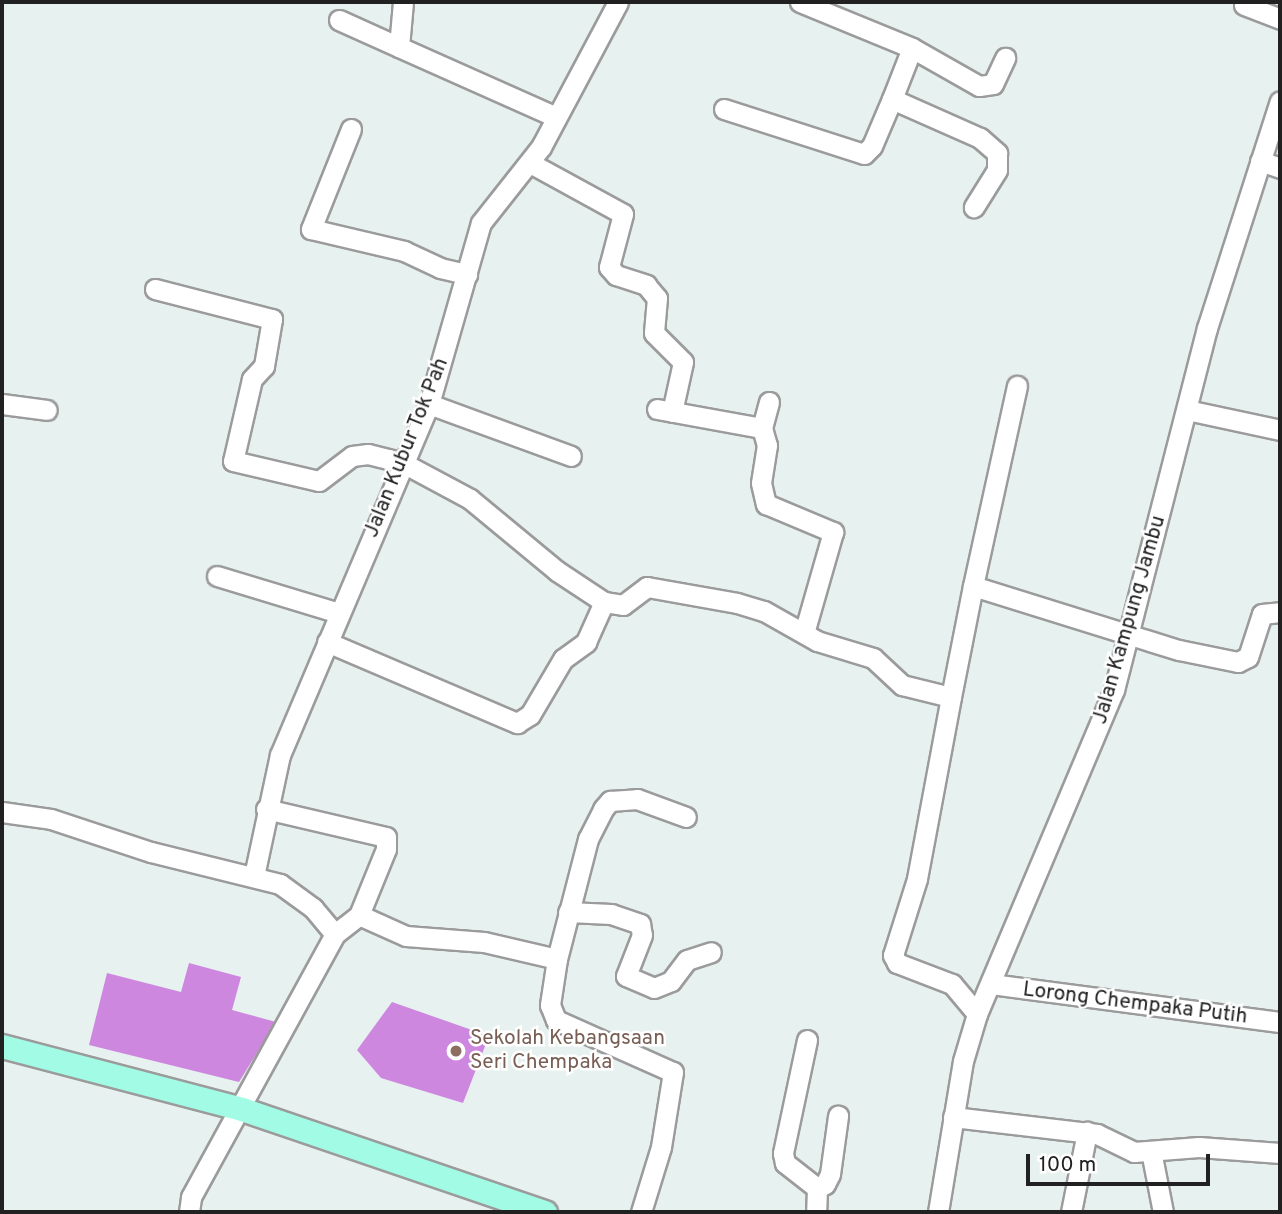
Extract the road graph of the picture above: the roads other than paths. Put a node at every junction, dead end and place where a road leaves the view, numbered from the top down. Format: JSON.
{"nodes":[{"id":1,"x":403,"y":2,"type":"edge"},
{"id":2,"x":618,"y":2,"type":"edge"},
{"id":3,"x":800,"y":2,"type":"edge"},
{"id":4,"x":1244,"y":5,"type":"dead end"},
{"id":5,"x":1280,"y":19,"type":"edge"},
{"id":6,"x":339,"y":20,"type":"dead end"},
{"id":7,"x":399,"y":47,"type":"junction"},
{"id":8,"x":912,"y":48,"type":"junction"},
{"id":9,"x":1005,"y":58,"type":"dead end"},
{"id":10,"x":892,"y":99,"type":"junction"},
{"id":11,"x":1280,"y":101,"type":"edge"},
{"id":12,"x":724,"y":109,"type":"dead end"},
{"id":13,"x":556,"y":117,"type":"junction"},
{"id":14,"x":351,"y":129,"type":"dead end"},
{"id":15,"x":1260,"y":161,"type":"junction"},
{"id":16,"x":530,"y":163,"type":"junction"},
{"id":17,"x":1280,"y":168,"type":"edge"},
{"id":18,"x":975,"y":207,"type":"dead end"},
{"id":19,"x":467,"y":274,"type":"junction"},
{"id":20,"x":155,"y":289,"type":"dead end"},
{"id":21,"x":1017,"y":386,"type":"dead end"},
{"id":22,"x":769,"y":402,"type":"dead end"},
{"id":23,"x":2,"y":404,"type":"edge"},
{"id":24,"x":429,"y":404,"type":"junction"},
{"id":25,"x":47,"y":410,"type":"dead end"},
{"id":26,"x":1187,"y":410,"type":"junction"},
{"id":27,"x":762,"y":428,"type":"junction"},
{"id":28,"x":1280,"y":430,"type":"edge"},
{"id":29,"x":571,"y":456,"type":"dead end"},
{"id":30,"x":403,"y":463,"type":"junction"},
{"id":31,"x":216,"y":576,"type":"dead end"},
{"id":32,"x":973,"y":586,"type":"junction"},
{"id":33,"x":604,"y":602,"type":"junction"},
{"id":34,"x":339,"y":612,"type":"junction"},
{"id":35,"x":1280,"y":612,"type":"edge"},
{"id":36,"x":804,"y":633,"type":"junction"},
{"id":37,"x":1129,"y":634,"type":"junction"},
{"id":38,"x":327,"y":642,"type":"junction"},
{"id":39,"x":951,"y":697,"type":"junction"},
{"id":40,"x":266,"y":809,"type":"junction"},
{"id":41,"x":2,"y":812,"type":"edge"},
{"id":42,"x":686,"y":817,"type":"dead end"},
{"id":43,"x":254,"y":876,"type":"junction"},
{"id":44,"x":568,"y":912,"type":"junction"},
{"id":45,"x":359,"y":915,"type":"junction"},
{"id":46,"x":335,"y":934,"type":"junction"},
{"id":47,"x":711,"y":952,"type":"dead end"},
{"id":48,"x":557,"y":958,"type":"junction"},
{"id":49,"x":990,"y":984,"type":"junction"},
{"id":50,"x":977,"y":1014,"type":"junction"},
{"id":51,"x":1280,"y":1022,"type":"edge"},
{"id":52,"x":807,"y":1040,"type":"dead end"},
{"id":53,"x":2,"y":1046,"type":"edge"},
{"id":54,"x":242,"y":1109,"type":"junction"},
{"id":55,"x":838,"y":1116,"type":"dead end"},
{"id":56,"x":953,"y":1117,"type":"junction"},
{"id":57,"x":1087,"y":1132,"type":"junction"},
{"id":58,"x":1151,"y":1152,"type":"junction"},
{"id":59,"x":1280,"y":1153,"type":"edge"},
{"id":60,"x":946,"y":1171,"type":"junction"},
{"id":61,"x":817,"y":1188,"type":"junction"},
{"id":62,"x":189,"y":1212,"type":"edge"},
{"id":63,"x":545,"y":1212,"type":"edge"},
{"id":64,"x":641,"y":1212,"type":"edge"},
{"id":65,"x":816,"y":1212,"type":"edge"},
{"id":66,"x":938,"y":1212,"type":"edge"},
{"id":67,"x":945,"y":1212,"type":"edge"},
{"id":68,"x":1071,"y":1212,"type":"edge"},
{"id":69,"x":1163,"y":1212,"type":"edge"}],
"edges":[{"from":1,"to":7,"type":"street"},
{"from":2,"to":13,"type":"street","name":"Jalan Kubur Tok Pah"},
{"from":3,"to":8,"type":"street"},
{"from":4,"to":5,"type":"street"},
{"from":6,"to":7,"type":"street"},
{"from":7,"to":13,"type":"street"},
{"from":8,"to":9,"type":"street"},
{"from":8,"to":10,"type":"street"},
{"from":10,"to":12,"type":"street"},
{"from":10,"to":18,"type":"street"},
{"from":11,"to":15,"type":"street","name":"Jalan Kampung Jambu"},
{"from":13,"to":16,"type":"street","name":"Jalan Kubur Tok Pah"},
{"from":14,"to":19,"type":"street"},
{"from":15,"to":17,"type":"street"},
{"from":15,"to":26,"type":"street","name":"Jalan Kampung Jambu"},
{"from":16,"to":19,"type":"street","name":"Jalan Kubur Tok Pah"},
{"from":16,"to":27,"type":"street"},
{"from":19,"to":24,"type":"street","name":"Jalan Kubur Tok Pah"},
{"from":20,"to":30,"type":"street"},
{"from":21,"to":32,"type":"street"},
{"from":22,"to":27,"type":"street"},
{"from":23,"to":25,"type":"street"},
{"from":24,"to":29,"type":"street"},
{"from":24,"to":30,"type":"street","name":"Jalan Kubur Tok Pah"},
{"from":26,"to":28,"type":"street"},
{"from":26,"to":37,"type":"street","name":"Jalan Kampung Jambu"},
{"from":27,"to":36,"type":"street"},
{"from":30,"to":33,"type":"street"},
{"from":30,"to":34,"type":"street","name":"Jalan Kubur Tok Pah"},
{"from":31,"to":34,"type":"street"},
{"from":32,"to":37,"type":"street"},
{"from":32,"to":39,"type":"street"},
{"from":33,"to":36,"type":"street"},
{"from":33,"to":38,"type":"street"},
{"from":34,"to":38,"type":"street","name":"Jalan Kubur Tok Pah"},
{"from":35,"to":37,"type":"street"},
{"from":36,"to":39,"type":"street"},
{"from":37,"to":49,"type":"street","name":"Jalan Kampung Jambu"},
{"from":38,"to":40,"type":"street","name":"Jalan Kubur Tok Pah"},
{"from":39,"to":50,"type":"street"},
{"from":40,"to":43,"type":"street","name":"Jalan Kubur Tok Pah"},
{"from":40,"to":45,"type":"street"},
{"from":41,"to":43,"type":"street"},
{"from":42,"to":44,"type":"street"},
{"from":43,"to":46,"type":"street"},
{"from":44,"to":47,"type":"street"},
{"from":44,"to":48,"type":"street"},
{"from":45,"to":46,"type":"street"},
{"from":45,"to":48,"type":"street"},
{"from":46,"to":54,"type":"street"},
{"from":48,"to":64,"type":"street"},
{"from":49,"to":50,"type":"street","name":"Jalan Kampung Jambu"},
{"from":49,"to":51,"type":"street","name":"Lorong Chempaka Putih"},
{"from":50,"to":56,"type":"street","name":"Jalan Kampung Jambu"},
{"from":52,"to":61,"type":"street"},
{"from":53,"to":54,"type":"main road"},
{"from":54,"to":62,"type":"street"},
{"from":54,"to":63,"type":"main road"},
{"from":55,"to":61,"type":"street"},
{"from":56,"to":57,"type":"street"},
{"from":56,"to":60,"type":"street","name":"Jalan Kampung Jambu"},
{"from":57,"to":58,"type":"street"},
{"from":57,"to":68,"type":"street"},
{"from":58,"to":59,"type":"street"},
{"from":58,"to":69,"type":"street"},
{"from":60,"to":66,"type":"street","name":"Jalan Kampung Jambu"},
{"from":60,"to":67,"type":"street","name":"Jalan Kampung Jambu"},
{"from":61,"to":65,"type":"street"}]}
